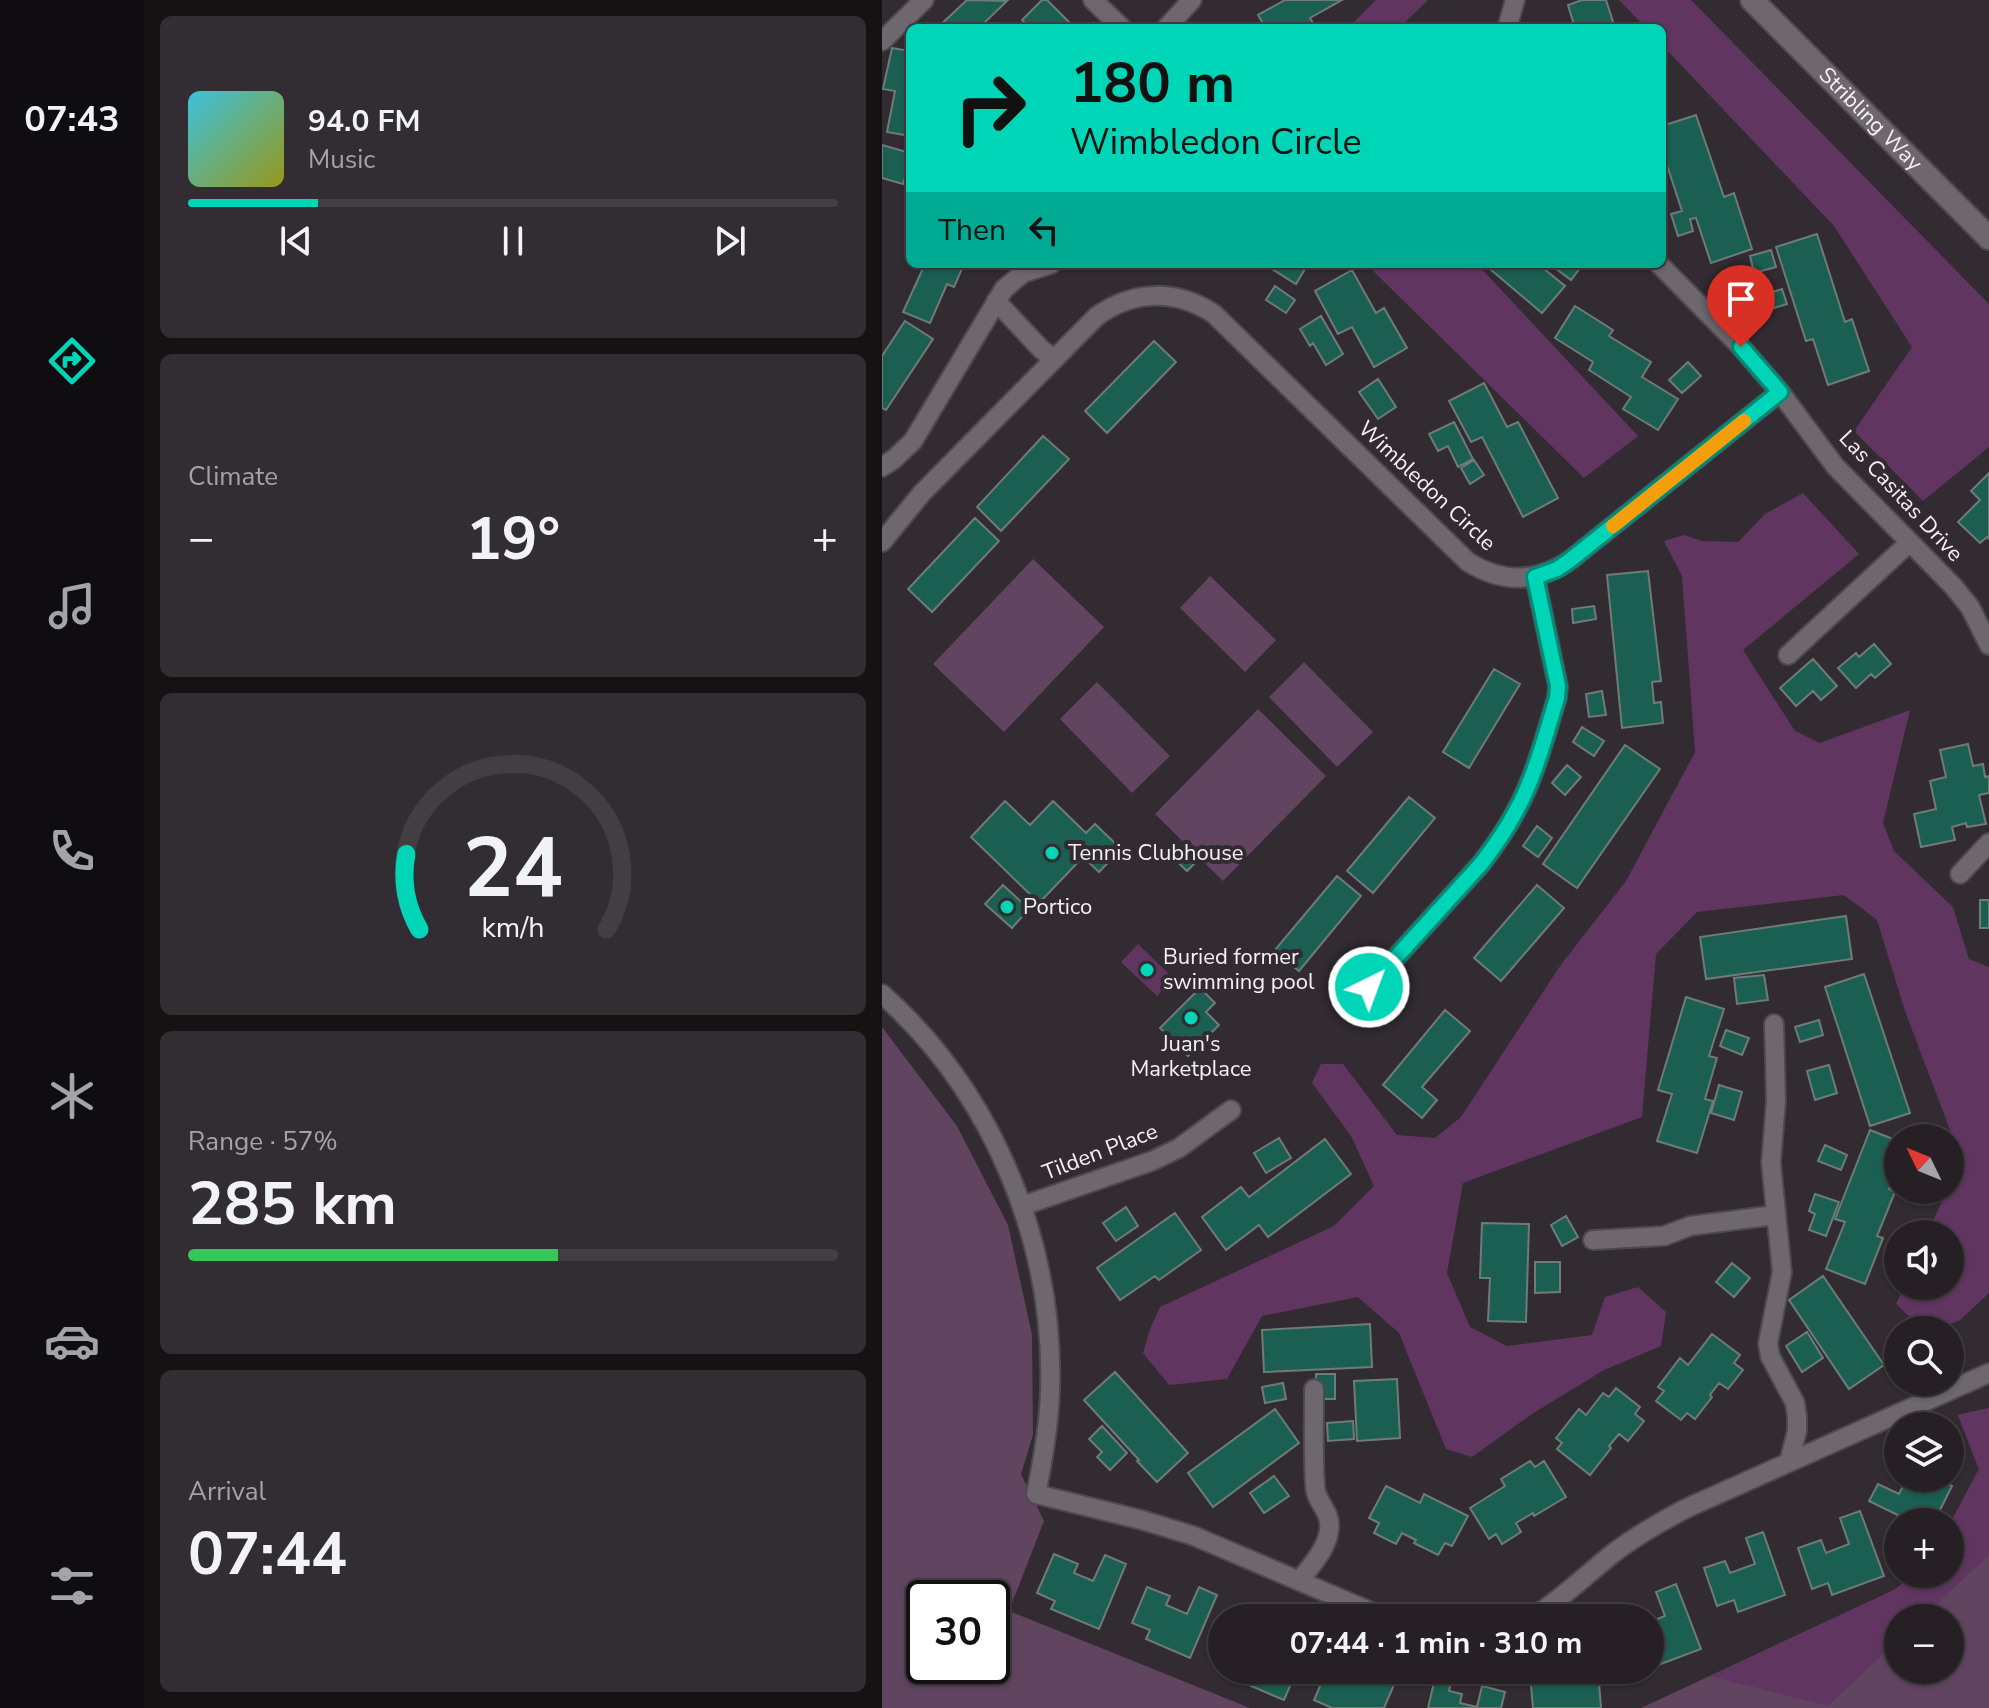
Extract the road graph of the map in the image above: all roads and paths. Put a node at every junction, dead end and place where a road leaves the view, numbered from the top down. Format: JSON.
{"nodes":[{"id":1,"x":924,"y":0,"type":"edge"},
{"id":2,"x":1093,"y":0,"type":"edge"},
{"id":3,"x":1192,"y":0,"type":"edge"},
{"id":4,"x":1515,"y":0,"type":"edge"},
{"id":5,"x":1752,"y":0,"type":"edge"},
{"id":6,"x":1118,"y":24,"type":"edge"},
{"id":7,"x":1170,"y":24,"type":"edge"},
{"id":8,"x":1508,"y":24,"type":"edge"},
{"id":9,"x":882,"y":41,"type":"edge"},
{"id":10,"x":1989,"y":238,"type":"edge"},
{"id":11,"x":1035,"y":268,"type":"edge"},
{"id":12,"x":1663,"y":268,"type":"edge"},
{"id":13,"x":996,"y":301,"type":"junction"},
{"id":14,"x":1054,"y":359,"type":"junction"},
{"id":15,"x":1780,"y":392,"type":"junction"},
{"id":16,"x":882,"y":467,"type":"edge"},
{"id":17,"x":882,"y":542,"type":"edge"},
{"id":18,"x":1910,"y":542,"type":"junction"},
{"id":19,"x":1535,"y":577,"type":"junction"},
{"id":20,"x":1987,"y":637,"type":"edge"},
{"id":21,"x":1788,"y":655,"type":"dead end"},
{"id":22,"x":1989,"y":843,"type":"edge"},
{"id":23,"x":1960,"y":874,"type":"dead end"},
{"id":24,"x":1369,"y":987,"type":"dead end"},
{"id":25,"x":882,"y":994,"type":"edge"},
{"id":26,"x":1774,"y":1024,"type":"dead end"},
{"id":27,"x":1231,"y":1110,"type":"dead end"},
{"id":28,"x":1022,"y":1206,"type":"junction"},
{"id":29,"x":1775,"y":1215,"type":"junction"},
{"id":30,"x":1593,"y":1240,"type":"dead end"},
{"id":31,"x":1989,"y":1373,"type":"edge"},
{"id":32,"x":1314,"y":1389,"type":"dead end"},
{"id":33,"x":1789,"y":1462,"type":"junction"},
{"id":34,"x":1299,"y":1581,"type":"junction"},
{"id":35,"x":1353,"y":1604,"type":"edge"},
{"id":36,"x":1553,"y":1604,"type":"edge"}],
"edges":[{"from":1,"to":9,"type":"street"},
{"from":2,"to":6,"type":"street"},
{"from":3,"to":7,"type":"street"},
{"from":4,"to":8,"type":"street"},
{"from":5,"to":10,"type":"street","name":"Stribling Way"},
{"from":11,"to":13,"type":"street"},
{"from":12,"to":15,"type":"street","name":"Las Casitas Drive"},
{"from":13,"to":14,"type":"street"},
{"from":13,"to":16,"type":"street"},
{"from":14,"to":17,"type":"street","name":"Wimbledon Circle"},
{"from":14,"to":19,"type":"street","name":"Wimbledon Circle"},
{"from":15,"to":18,"type":"street","name":"Las Casitas Drive"},
{"from":15,"to":19,"type":"street","name":"Wimbledon Circle"},
{"from":18,"to":20,"type":"street","name":"Las Casitas Drive"},
{"from":18,"to":21,"type":"street"},
{"from":19,"to":24,"type":"street"},
{"from":22,"to":23,"type":"street"},
{"from":25,"to":28,"type":"street"},
{"from":26,"to":29,"type":"street"},
{"from":27,"to":28,"type":"street","name":"Tilden Place"},
{"from":28,"to":34,"type":"street"},
{"from":29,"to":30,"type":"street"},
{"from":29,"to":33,"type":"street"},
{"from":31,"to":33,"type":"street"},
{"from":32,"to":34,"type":"street"},
{"from":33,"to":36,"type":"street"},
{"from":34,"to":35,"type":"street"}]}
